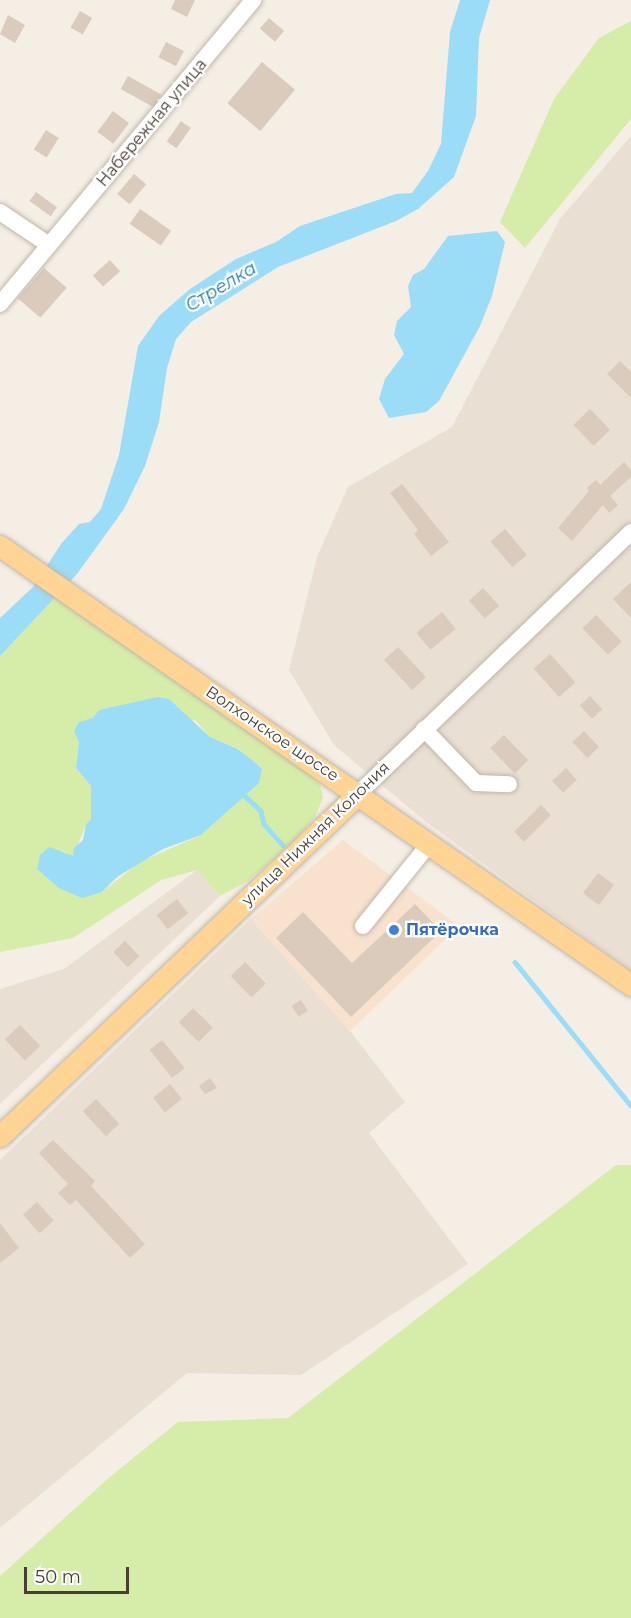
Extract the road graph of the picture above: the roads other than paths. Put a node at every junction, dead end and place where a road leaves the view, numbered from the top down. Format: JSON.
{"nodes":[{"id":1,"x":253,"y":0,"type":"edge"},
{"id":2,"x":0,"y":212,"type":"edge"},
{"id":3,"x":49,"y":245,"type":"junction"},
{"id":4,"x":0,"y":304,"type":"edge"},
{"id":5,"x":631,"y":532,"type":"edge"},
{"id":6,"x":0,"y":546,"type":"edge"},
{"id":7,"x":424,"y":729,"type":"junction"},
{"id":8,"x":508,"y":784,"type":"dead end"},
{"id":9,"x":359,"y":793,"type":"junction"},
{"id":10,"x":430,"y":843,"type":"junction"},
{"id":11,"x":363,"y":926,"type":"dead end"},
{"id":12,"x":631,"y":985,"type":"edge"},
{"id":13,"x":0,"y":1136,"type":"edge"}],
"edges":[{"from":1,"to":3,"type":"street","name":"Набережная улица"},
{"from":2,"to":3,"type":"street"},
{"from":3,"to":4,"type":"street","name":"Набережная улица"},
{"from":5,"to":7,"type":"street","name":"улица Нижняя Колония"},
{"from":6,"to":9,"type":"main road","name":"Волхонское шоссе"},
{"from":7,"to":8,"type":"street"},
{"from":7,"to":9,"type":"street","name":"улица Нижняя Колония"},
{"from":9,"to":10,"type":"main road","name":"Волхонское шоссе"},
{"from":9,"to":13,"type":"main road","name":"улица Нижняя Колония"},
{"from":10,"to":11,"type":"street"},
{"from":10,"to":12,"type":"main road","name":"Волхонское шоссе"}]}
